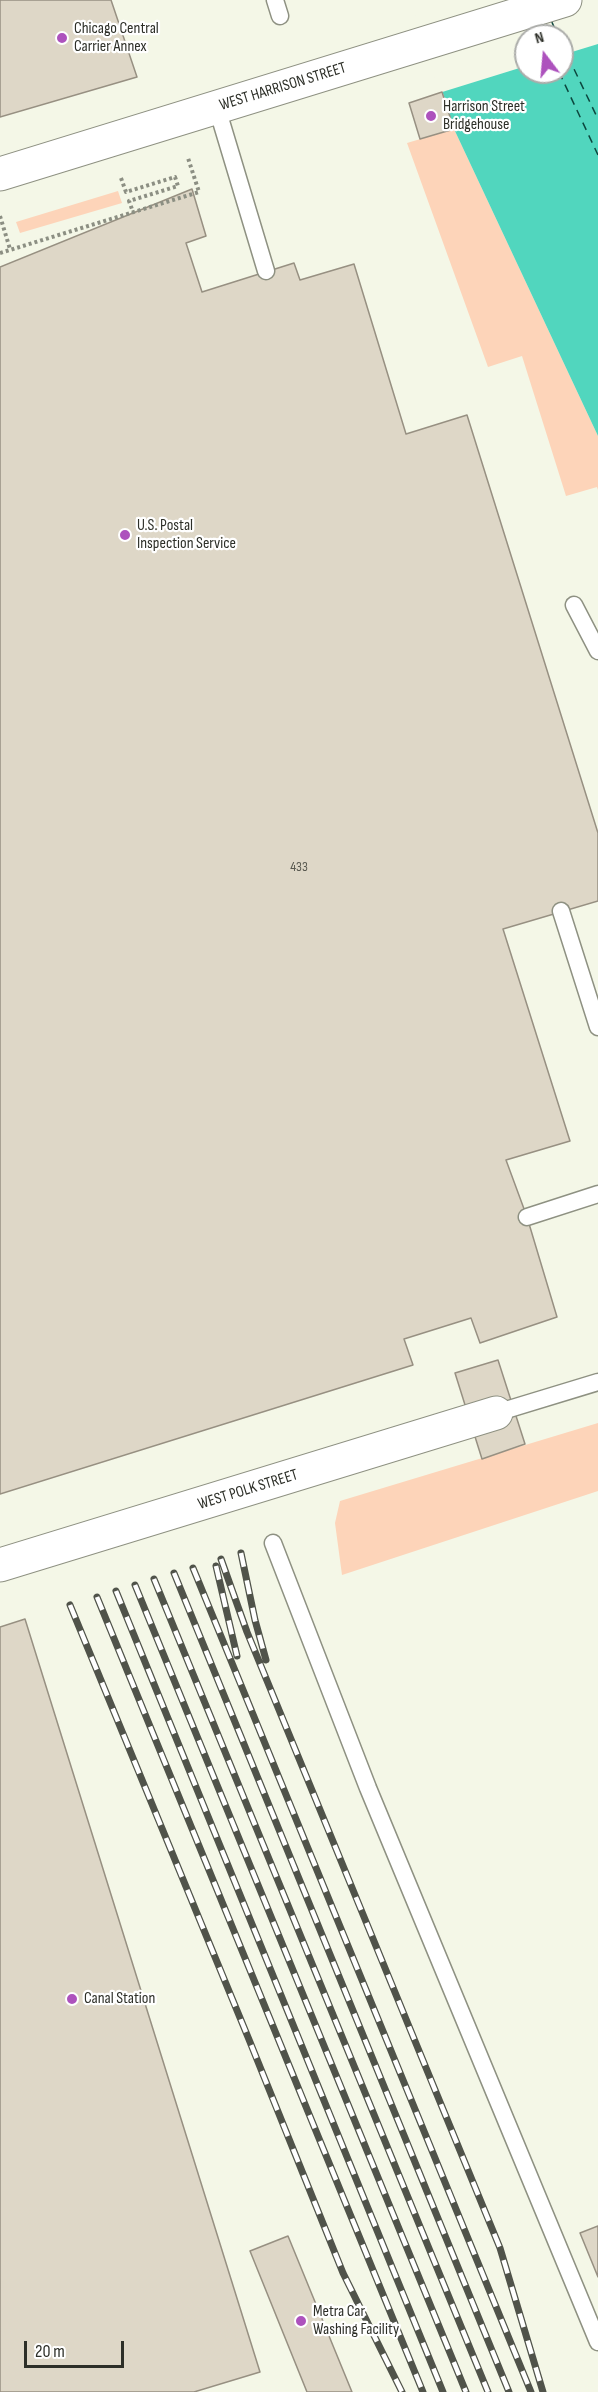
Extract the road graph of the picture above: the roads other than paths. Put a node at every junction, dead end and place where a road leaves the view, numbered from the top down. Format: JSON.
{"nodes":[{"id":1,"x":566,"y":0,"type":"edge"},
{"id":2,"x":216,"y":108,"type":"junction"},
{"id":3,"x":0,"y":174,"type":"edge"},
{"id":4,"x":266,"y":271,"type":"dead end"},
{"id":5,"x":574,"y":605,"type":"dead end"},
{"id":6,"x":598,"y":651,"type":"edge"},
{"id":7,"x":561,"y":911,"type":"dead end"},
{"id":8,"x":598,"y":1027,"type":"edge"},
{"id":9,"x":598,"y":1194,"type":"edge"},
{"id":10,"x":527,"y":1217,"type":"dead end"},
{"id":11,"x":598,"y":1382,"type":"edge"},
{"id":12,"x":496,"y":1413,"type":"joint"},
{"id":13,"x":273,"y":1543,"type":"dead end"},
{"id":14,"x":0,"y":1565,"type":"edge"},
{"id":15,"x":598,"y":2342,"type":"edge"}],
"edges":[{"from":1,"to":2,"type":"main road","name":"WEST HARRISON STREET"},
{"from":2,"to":3,"type":"main road","name":"WEST HARRISON STREET"},
{"from":2,"to":4,"type":"lane"},
{"from":5,"to":6,"type":"lane"},
{"from":7,"to":8,"type":"lane"},
{"from":9,"to":10,"type":"lane"},
{"from":11,"to":12,"type":"lane"},
{"from":12,"to":14,"type":"main road","name":"WEST POLK STREET"},
{"from":13,"to":15,"type":"lane"}]}
